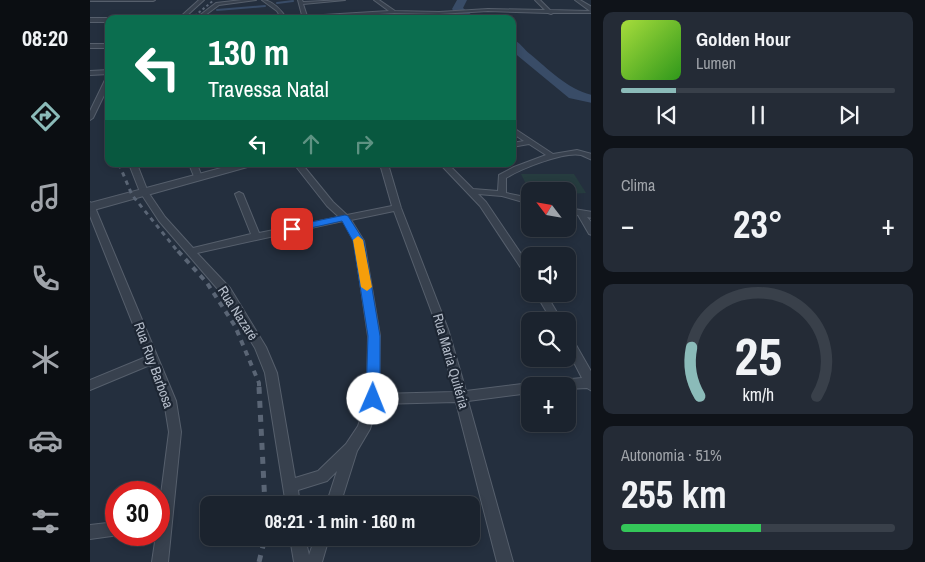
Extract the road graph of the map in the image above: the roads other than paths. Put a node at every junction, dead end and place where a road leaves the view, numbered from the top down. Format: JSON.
{"nodes":[{"id":1,"x":90,"y":0,"type":"edge"},
{"id":2,"x":117,"y":0,"type":"edge"},
{"id":3,"x":152,"y":0,"type":"edge"},
{"id":4,"x":202,"y":0,"type":"edge"},
{"id":5,"x":254,"y":0,"type":"edge"},
{"id":6,"x":264,"y":0,"type":"edge"},
{"id":7,"x":343,"y":0,"type":"edge"},
{"id":8,"x":376,"y":0,"type":"edge"},
{"id":9,"x":537,"y":0,"type":"edge"},
{"id":10,"x":577,"y":0,"type":"edge"},
{"id":11,"x":301,"y":1,"type":"edge"},
{"id":12,"x":322,"y":1,"type":"edge"},
{"id":13,"x":328,"y":6,"type":"dead end"},
{"id":14,"x":334,"y":10,"type":"dead end"},
{"id":15,"x":591,"y":11,"type":"edge"},
{"id":16,"x":394,"y":12,"type":"junction"},
{"id":17,"x":551,"y":13,"type":"junction"},
{"id":18,"x":185,"y":15,"type":"edge"},
{"id":19,"x":202,"y":15,"type":"edge"},
{"id":20,"x":282,"y":15,"type":"edge"},
{"id":21,"x":304,"y":15,"type":"edge"},
{"id":22,"x":340,"y":15,"type":"joint"},
{"id":23,"x":400,"y":15,"type":"edge"},
{"id":24,"x":90,"y":20,"type":"edge"},
{"id":25,"x":105,"y":20,"type":"edge"},
{"id":26,"x":90,"y":46,"type":"edge"},
{"id":27,"x":105,"y":46,"type":"edge"},
{"id":28,"x":90,"y":72,"type":"edge"},
{"id":29,"x":105,"y":72,"type":"edge"},
{"id":30,"x":105,"y":86,"type":"edge"},
{"id":31,"x":90,"y":118,"type":"edge"},
{"id":32,"x":516,"y":131,"type":"edge"},
{"id":33,"x":529,"y":142,"type":"junction"},
{"id":34,"x":516,"y":144,"type":"edge"},
{"id":35,"x":552,"y":156,"type":"junction"},
{"id":36,"x":591,"y":158,"type":"edge"},
{"id":37,"x":133,"y":167,"type":"edge"},
{"id":38,"x":194,"y":167,"type":"edge"},
{"id":39,"x":236,"y":167,"type":"edge"},
{"id":40,"x":300,"y":167,"type":"edge"},
{"id":41,"x":385,"y":167,"type":"edge"},
{"id":42,"x":447,"y":167,"type":"edge"},
{"id":43,"x":198,"y":177,"type":"junction"},
{"id":44,"x":144,"y":192,"type":"junction"},
{"id":45,"x":471,"y":192,"type":"junction"},
{"id":46,"x":239,"y":194,"type":"dead end"},
{"id":47,"x":502,"y":194,"type":"junction"},
{"id":48,"x":521,"y":199,"type":"edge"},
{"id":49,"x":90,"y":206,"type":"edge"},
{"id":50,"x":398,"y":208,"type":"junction"},
{"id":51,"x":587,"y":215,"type":"edge"},
{"id":52,"x":345,"y":218,"type":"junction"},
{"id":53,"x":591,"y":232,"type":"edge"},
{"id":54,"x":256,"y":236,"type":"junction"},
{"id":55,"x":192,"y":251,"type":"junction"},
{"id":56,"x":521,"y":262,"type":"edge"},
{"id":57,"x":576,"y":356,"type":"edge"},
{"id":58,"x":153,"y":359,"type":"junction"},
{"id":59,"x":591,"y":384,"type":"edge"},
{"id":60,"x":90,"y":385,"type":"edge"},
{"id":61,"x":576,"y":385,"type":"edge"},
{"id":62,"x":521,"y":389,"type":"edge"},
{"id":63,"x":462,"y":397,"type":"junction"},
{"id":64,"x":373,"y":399,"type":"junction"},
{"id":65,"x":351,"y":448,"type":"junction"},
{"id":66,"x":168,"y":481,"type":"edge"},
{"id":67,"x":290,"y":486,"type":"junction"},
{"id":68,"x":292,"y":496,"type":"edge"},
{"id":69,"x":336,"y":496,"type":"edge"},
{"id":70,"x":105,"y":530,"type":"edge"},
{"id":71,"x":90,"y":532,"type":"edge"},
{"id":72,"x":161,"y":546,"type":"edge"},
{"id":73,"x":299,"y":546,"type":"edge"},
{"id":74,"x":319,"y":546,"type":"edge"},
{"id":75,"x":160,"y":562,"type":"edge"},
{"id":76,"x":302,"y":562,"type":"edge"},
{"id":77,"x":314,"y":562,"type":"edge"},
{"id":78,"x":505,"y":562,"type":"edge"}],
"edges":[{"from":1,"to":2,"type":"street"},
{"from":2,"to":3,"type":"street"},
{"from":4,"to":18,"type":"street"},
{"from":5,"to":19,"type":"street"},
{"from":6,"to":20,"type":"street"},
{"from":7,"to":12,"type":"street"},
{"from":8,"to":16,"type":"street"},
{"from":9,"to":17,"type":"street"},
{"from":10,"to":15,"type":"street"},
{"from":11,"to":12,"type":"street"},
{"from":11,"to":21,"type":"street"},
{"from":12,"to":13,"type":"street"},
{"from":14,"to":22,"type":"street"},
{"from":15,"to":17,"type":"street"},
{"from":16,"to":17,"type":"street"},
{"from":16,"to":22,"type":"street"},
{"from":16,"to":23,"type":"street"},
{"from":24,"to":25,"type":"street"},
{"from":26,"to":27,"type":"street"},
{"from":28,"to":29,"type":"street"},
{"from":30,"to":31,"type":"street"},
{"from":32,"to":33,"type":"street"},
{"from":33,"to":34,"type":"street"},
{"from":33,"to":35,"type":"street"},
{"from":35,"to":36,"type":"street"},
{"from":35,"to":47,"type":"street"},
{"from":37,"to":44,"type":"street","name":"Rua Nazaré"},
{"from":38,"to":43,"type":"street"},
{"from":39,"to":43,"type":"street"},
{"from":40,"to":52,"type":"street"},
{"from":41,"to":50,"type":"street","name":"Rua Maria Quitéria"},
{"from":42,"to":45,"type":"street"},
{"from":43,"to":44,"type":"street"},
{"from":44,"to":49,"type":"street"},
{"from":44,"to":55,"type":"street","name":"Rua Nazaré"},
{"from":45,"to":47,"type":"street"},
{"from":45,"to":56,"type":"street"},
{"from":46,"to":54,"type":"street"},
{"from":47,"to":48,"type":"street"},
{"from":49,"to":58,"type":"street","name":"Rua Ruy Barbosa"},
{"from":50,"to":52,"type":"street"},
{"from":50,"to":63,"type":"street","name":"Rua Maria Quitéria"},
{"from":51,"to":53,"type":"street"},
{"from":52,"to":54,"type":"street"},
{"from":52,"to":64,"type":"street"},
{"from":54,"to":55,"type":"street"},
{"from":55,"to":67,"type":"street","name":"Rua Nazaré"},
{"from":57,"to":59,"type":"street"},
{"from":58,"to":60,"type":"street"},
{"from":58,"to":66,"type":"street","name":"Rua Ruy Barbosa"},
{"from":59,"to":61,"type":"street"},
{"from":62,"to":63,"type":"street"},
{"from":63,"to":64,"type":"street"},
{"from":63,"to":78,"type":"street","name":"Rua Maria Quitéria"},
{"from":64,"to":65,"type":"street"},
{"from":65,"to":67,"type":"street"},
{"from":65,"to":69,"type":"street"},
{"from":67,"to":68,"type":"street","name":"Rua Nazaré"},
{"from":70,"to":71,"type":"street"},
{"from":72,"to":75,"type":"street","name":"Rua Ruy Barbosa"},
{"from":73,"to":76,"type":"street"},
{"from":74,"to":77,"type":"street"}]}
